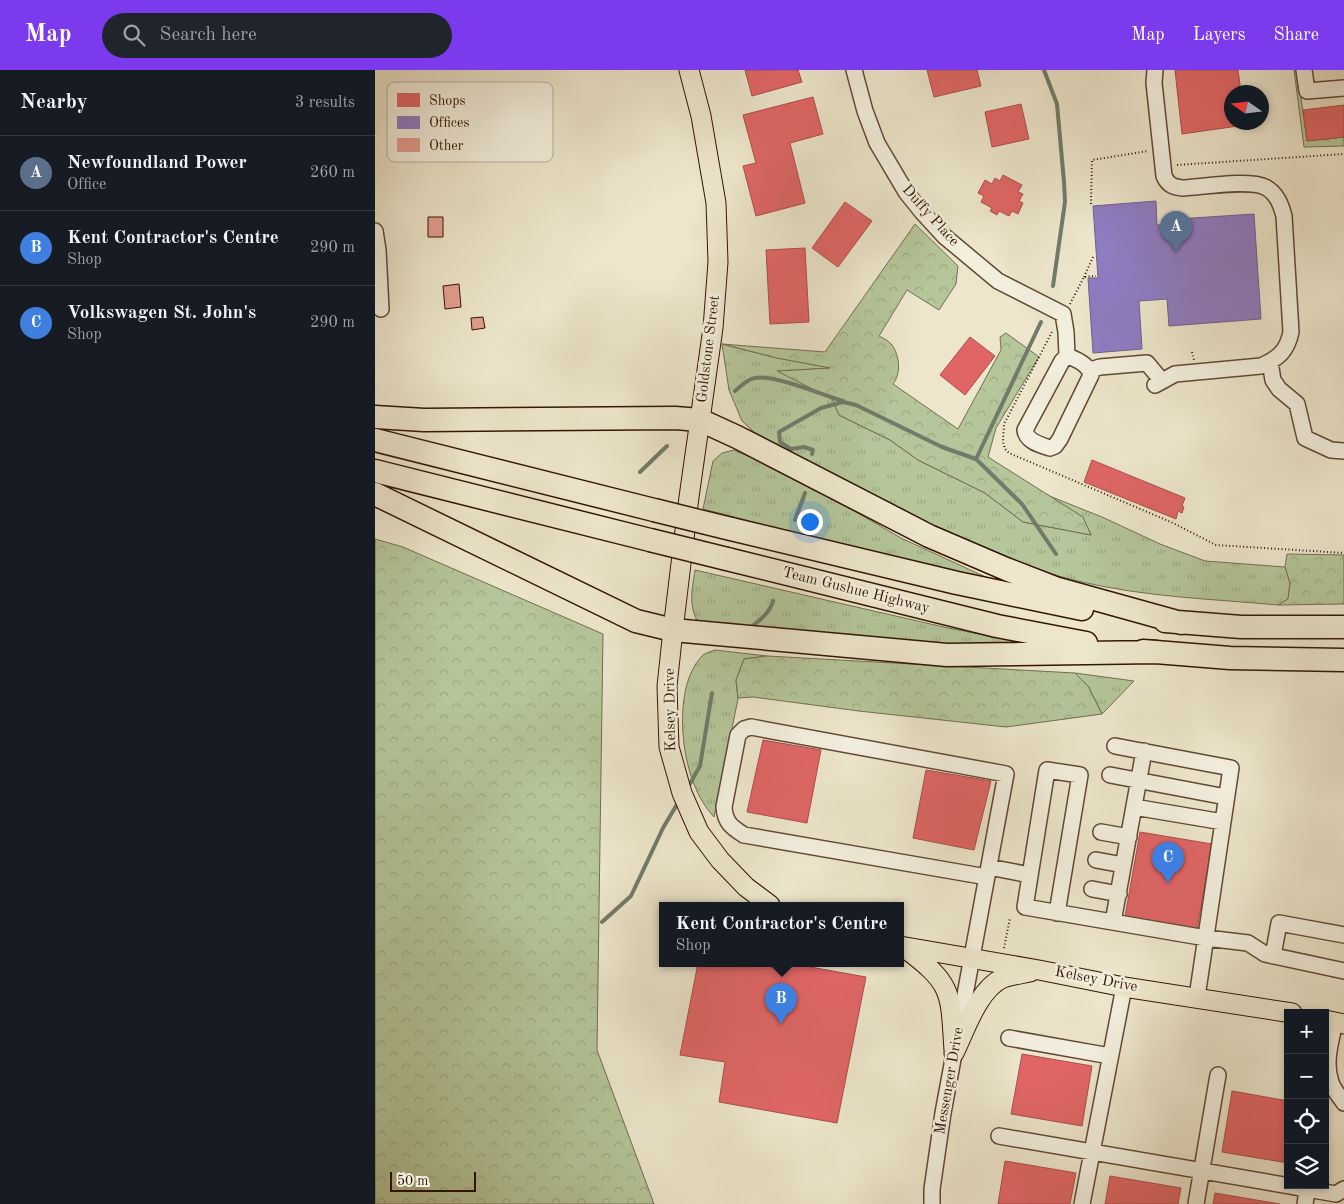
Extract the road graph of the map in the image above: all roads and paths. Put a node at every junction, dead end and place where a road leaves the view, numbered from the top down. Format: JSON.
{"nodes":[{"id":1,"x":689,"y":70,"type":"edge"},
{"id":2,"x":854,"y":70,"type":"edge"},
{"id":3,"x":1155,"y":70,"type":"edge"},
{"id":4,"x":1304,"y":70,"type":"edge"},
{"id":5,"x":1344,"y":88,"type":"edge"},
{"id":6,"x":1153,"y":151,"type":"dead end"},
{"id":7,"x":1344,"y":154,"type":"edge"},
{"id":8,"x":1175,"y":165,"type":"dead end"},
{"id":9,"x":1091,"y":204,"type":"dead end"},
{"id":10,"x":375,"y":231,"type":"edge"},
{"id":11,"x":1094,"y":255,"type":"dead end"},
{"id":12,"x":1096,"y":276,"type":"dead end"},
{"id":13,"x":1084,"y":277,"type":"junction"},
{"id":14,"x":381,"y":309,"type":"dead end"},
{"id":15,"x":1066,"y":309,"type":"junction"},
{"id":16,"x":1052,"y":331,"type":"dead end"},
{"id":17,"x":1067,"y":356,"type":"junction"},
{"id":18,"x":1270,"y":362,"type":"junction"},
{"id":19,"x":1089,"y":370,"type":"junction"},
{"id":20,"x":375,"y":417,"type":"edge"},
{"id":21,"x":700,"y":420,"type":"junction"},
{"id":22,"x":375,"y":440,"type":"edge"},
{"id":23,"x":1344,"y":451,"type":"edge"},
{"id":24,"x":375,"y":471,"type":"edge"},
{"id":25,"x":375,"y":494,"type":"edge"},
{"id":26,"x":1344,"y":553,"type":"edge"},
{"id":27,"x":1181,"y":623,"type":"junction"},
{"id":28,"x":1344,"y":627,"type":"edge"},
{"id":29,"x":673,"y":630,"type":"junction"},
{"id":30,"x":1157,"y":652,"type":"junction"},
{"id":31,"x":1344,"y":660,"type":"edge"},
{"id":32,"x":1115,"y":746,"type":"dead end"},
{"id":33,"x":1144,"y":751,"type":"junction"},
{"id":34,"x":1110,"y":775,"type":"dead end"},
{"id":35,"x":1139,"y":781,"type":"junction"},
{"id":36,"x":1226,"y":797,"type":"junction"},
{"id":37,"x":1134,"y":807,"type":"junction"},
{"id":38,"x":1223,"y":822,"type":"junction"},
{"id":39,"x":1101,"y":832,"type":"dead end"},
{"id":40,"x":1129,"y":837,"type":"junction"},
{"id":41,"x":1096,"y":860,"type":"dead end"},
{"id":42,"x":1123,"y":865,"type":"junction"},
{"id":43,"x":988,"y":872,"type":"junction"},
{"id":44,"x":1030,"y":875,"type":"junction"},
{"id":45,"x":1092,"y":889,"type":"dead end"},
{"id":46,"x":1119,"y":894,"type":"junction"},
{"id":47,"x":766,"y":902,"type":"edge"},
{"id":48,"x":1057,"y":913,"type":"junction"},
{"id":49,"x":1009,"y":918,"type":"dead end"},
{"id":50,"x":1113,"y":922,"type":"junction"},
{"id":51,"x":1344,"y":935,"type":"edge"},
{"id":52,"x":1206,"y":938,"type":"junction"},
{"id":53,"x":904,"y":947,"type":"edge"},
{"id":54,"x":904,"y":948,"type":"edge"},
{"id":55,"x":1273,"y":956,"type":"junction"},
{"id":56,"x":972,"y":958,"type":"junction"},
{"id":57,"x":1001,"y":964,"type":"junction"},
{"id":58,"x":1039,"y":970,"type":"junction"},
{"id":59,"x":1344,"y":971,"type":"edge"},
{"id":60,"x":1123,"y":987,"type":"junction"},
{"id":61,"x":1197,"y":997,"type":"junction"},
{"id":62,"x":1284,"y":1012,"type":"edge"},
{"id":63,"x":1335,"y":1022,"type":"edge"},
{"id":64,"x":1009,"y":1038,"type":"dead end"},
{"id":65,"x":954,"y":1053,"type":"junction"},
{"id":66,"x":1110,"y":1056,"type":"junction"},
{"id":67,"x":1218,"y":1075,"type":"dead end"},
{"id":68,"x":1344,"y":1103,"type":"edge"},
{"id":69,"x":999,"y":1136,"type":"dead end"},
{"id":70,"x":1092,"y":1153,"type":"junction"},
{"id":71,"x":1202,"y":1172,"type":"junction"},
{"id":72,"x":1284,"y":1184,"type":"edge"},
{"id":73,"x":1308,"y":1189,"type":"edge"},
{"id":74,"x":1316,"y":1189,"type":"edge"},
{"id":75,"x":1344,"y":1189,"type":"edge"},
{"id":76,"x":932,"y":1204,"type":"edge"},
{"id":77,"x":1082,"y":1204,"type":"edge"},
{"id":78,"x":1196,"y":1204,"type":"edge"},
{"id":79,"x":1305,"y":1204,"type":"edge"}],
"edges":[{"from":1,"to":21,"type":"main road","name":"Goldstone Street"},
{"from":2,"to":15,"type":"street","name":"Duffy Place"},
{"from":3,"to":18,"type":"street"},
{"from":4,"to":5,"type":"street"},
{"from":6,"to":9,"type":"path"},
{"from":7,"to":8,"type":"path"},
{"from":10,"to":14,"type":"street"},
{"from":11,"to":13,"type":"path"},
{"from":12,"to":13,"type":"path"},
{"from":13,"to":15,"type":"path"},
{"from":15,"to":17,"type":"street"},
{"from":16,"to":26,"type":"path"},
{"from":17,"to":19,"type":"street"},
{"from":17,"to":19,"type":"street"},
{"from":18,"to":19,"type":"street"},
{"from":18,"to":23,"type":"street"},
{"from":20,"to":21,"type":"highway"},
{"from":21,"to":27,"type":"highway"},
{"from":21,"to":29,"type":"main road","name":"Goldstone Street"},
{"from":22,"to":27,"type":"highway","name":"Team Gushue Highway","bridge":true},
{"from":24,"to":30,"type":"highway","name":"Team Gushue Highway","bridge":true},
{"from":25,"to":29,"type":"highway"},
{"from":27,"to":28,"type":"highway","name":"Team Gushue Highway"},
{"from":29,"to":30,"type":"highway"},
{"from":29,"to":47,"type":"main road","name":"Kelsey Drive"},
{"from":30,"to":31,"type":"highway","name":"Team Gushue Highway"},
{"from":32,"to":33,"type":"street"},
{"from":33,"to":35,"type":"street"},
{"from":33,"to":36,"type":"street"},
{"from":34,"to":35,"type":"street"},
{"from":35,"to":36,"type":"street"},
{"from":35,"to":37,"type":"street"},
{"from":36,"to":38,"type":"street"},
{"from":37,"to":38,"type":"street"},
{"from":37,"to":40,"type":"street"},
{"from":38,"to":52,"type":"street"},
{"from":39,"to":40,"type":"street"},
{"from":40,"to":42,"type":"street"},
{"from":41,"to":42,"type":"street"},
{"from":42,"to":46,"type":"street"},
{"from":43,"to":43,"type":"street"},
{"from":43,"to":44,"type":"street"},
{"from":43,"to":56,"type":"street","name":"Messenger Drive"},
{"from":44,"to":48,"type":"street"},
{"from":44,"to":48,"type":"street"},
{"from":45,"to":46,"type":"street"},
{"from":46,"to":50,"type":"street"},
{"from":48,"to":50,"type":"street"},
{"from":49,"to":57,"type":"path"},
{"from":50,"to":52,"type":"street"},
{"from":51,"to":55,"type":"street"},
{"from":52,"to":55,"type":"street"},
{"from":52,"to":61,"type":"street"},
{"from":53,"to":56,"type":"main road","name":"Kelsey Drive"},
{"from":54,"to":65,"type":"main road"},
{"from":55,"to":59,"type":"street"},
{"from":56,"to":57,"type":"main road","name":"Kelsey Drive"},
{"from":56,"to":65,"type":"street","name":"Messenger Drive"},
{"from":57,"to":58,"type":"main road","name":"Kelsey Drive"},
{"from":58,"to":60,"type":"main road","name":"Kelsey Drive"},
{"from":58,"to":65,"type":"main road"},
{"from":60,"to":61,"type":"main road","name":"Kelsey Drive"},
{"from":60,"to":66,"type":"street"},
{"from":61,"to":62,"type":"main road","name":"Kelsey Drive"},
{"from":63,"to":68,"type":"street"},
{"from":64,"to":66,"type":"street"},
{"from":65,"to":76,"type":"street","name":"Messenger Drive"},
{"from":66,"to":70,"type":"street"},
{"from":67,"to":71,"type":"street"},
{"from":69,"to":70,"type":"street"},
{"from":70,"to":71,"type":"street"},
{"from":70,"to":77,"type":"street"},
{"from":71,"to":72,"type":"street"},
{"from":71,"to":78,"type":"street"},
{"from":73,"to":79,"type":"street"},
{"from":74,"to":75,"type":"street"}]}
